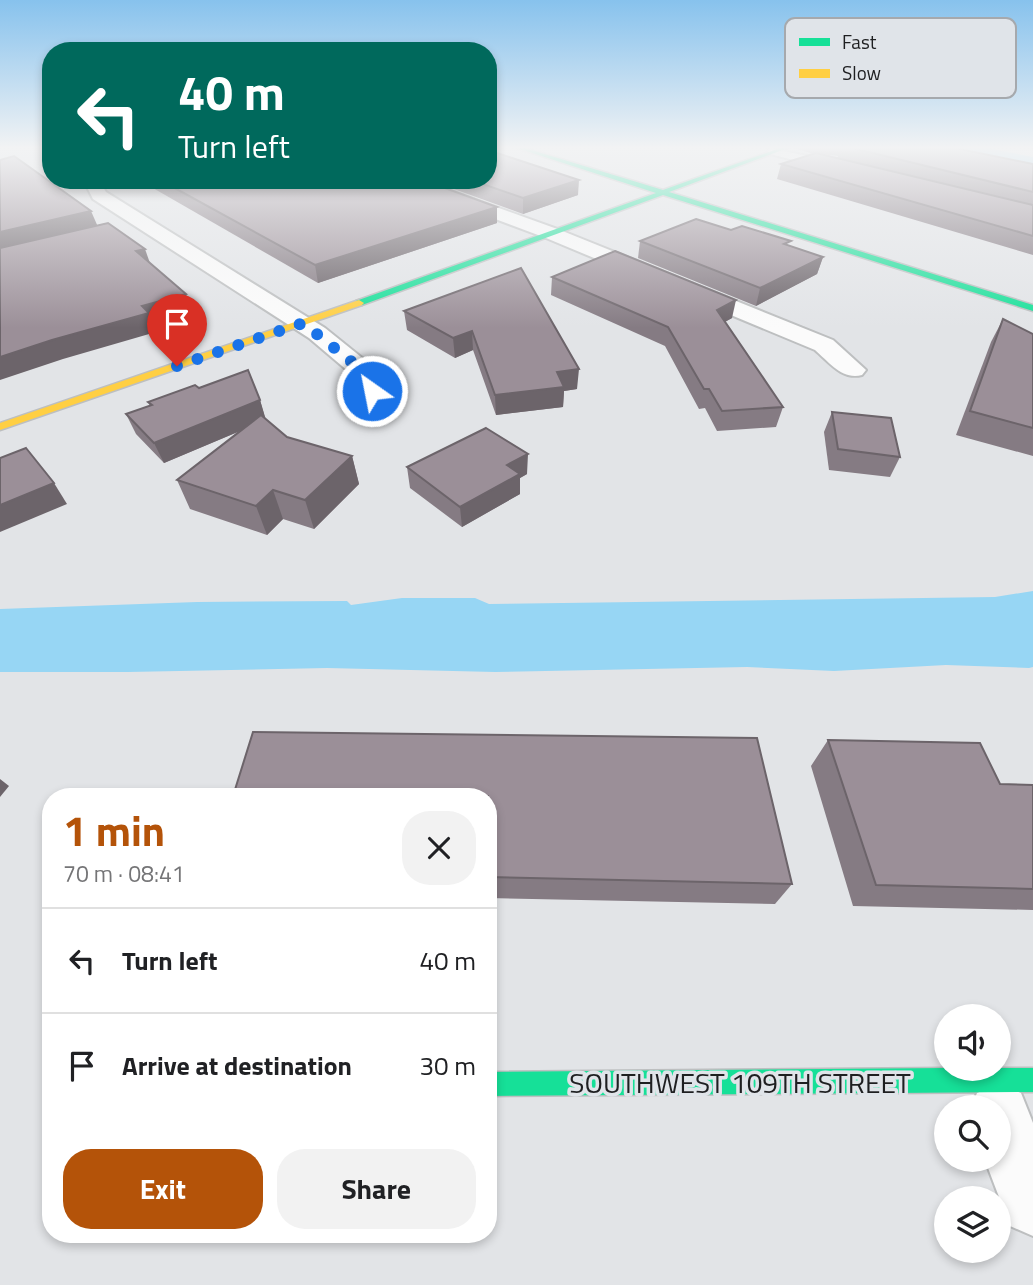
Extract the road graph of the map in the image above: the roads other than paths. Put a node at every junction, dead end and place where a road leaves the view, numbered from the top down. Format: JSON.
{"nodes":[{"id":1,"x":113,"y":208,"type":"edge"},
{"id":2,"x":481,"y":208,"type":"edge"},
{"id":3,"x":622,"y":208,"type":"edge"},
{"id":4,"x":711,"y":208,"type":"edge"},
{"id":5,"x":552,"y":234,"type":"junction"},
{"id":6,"x":1033,"y":308,"type":"edge"},
{"id":7,"x":303,"y":323,"type":"junction"},
{"id":8,"x":853,"y":370,"type":"dead end"},
{"id":9,"x":377,"y":408,"type":"dead end"},
{"id":10,"x":0,"y":427,"type":"edge"},
{"id":11,"x":497,"y":1084,"type":"edge"},
{"id":12,"x":961,"y":1095,"type":"edge"},
{"id":13,"x":1011,"y":1122,"type":"edge"},
{"id":14,"x":1033,"y":1203,"type":"edge"}],
"edges":[{"from":1,"to":7,"type":"street"},
{"from":2,"to":5,"type":"street"},
{"from":3,"to":5,"type":"street"},
{"from":4,"to":6,"type":"street"},
{"from":5,"to":7,"type":"street"},
{"from":5,"to":8,"type":"street"},
{"from":7,"to":9,"type":"street"},
{"from":7,"to":10,"type":"street"},
{"from":11,"to":12,"type":"street","name":"SOUTHWEST 109TH STREET"},
{"from":13,"to":14,"type":"street"}]}
